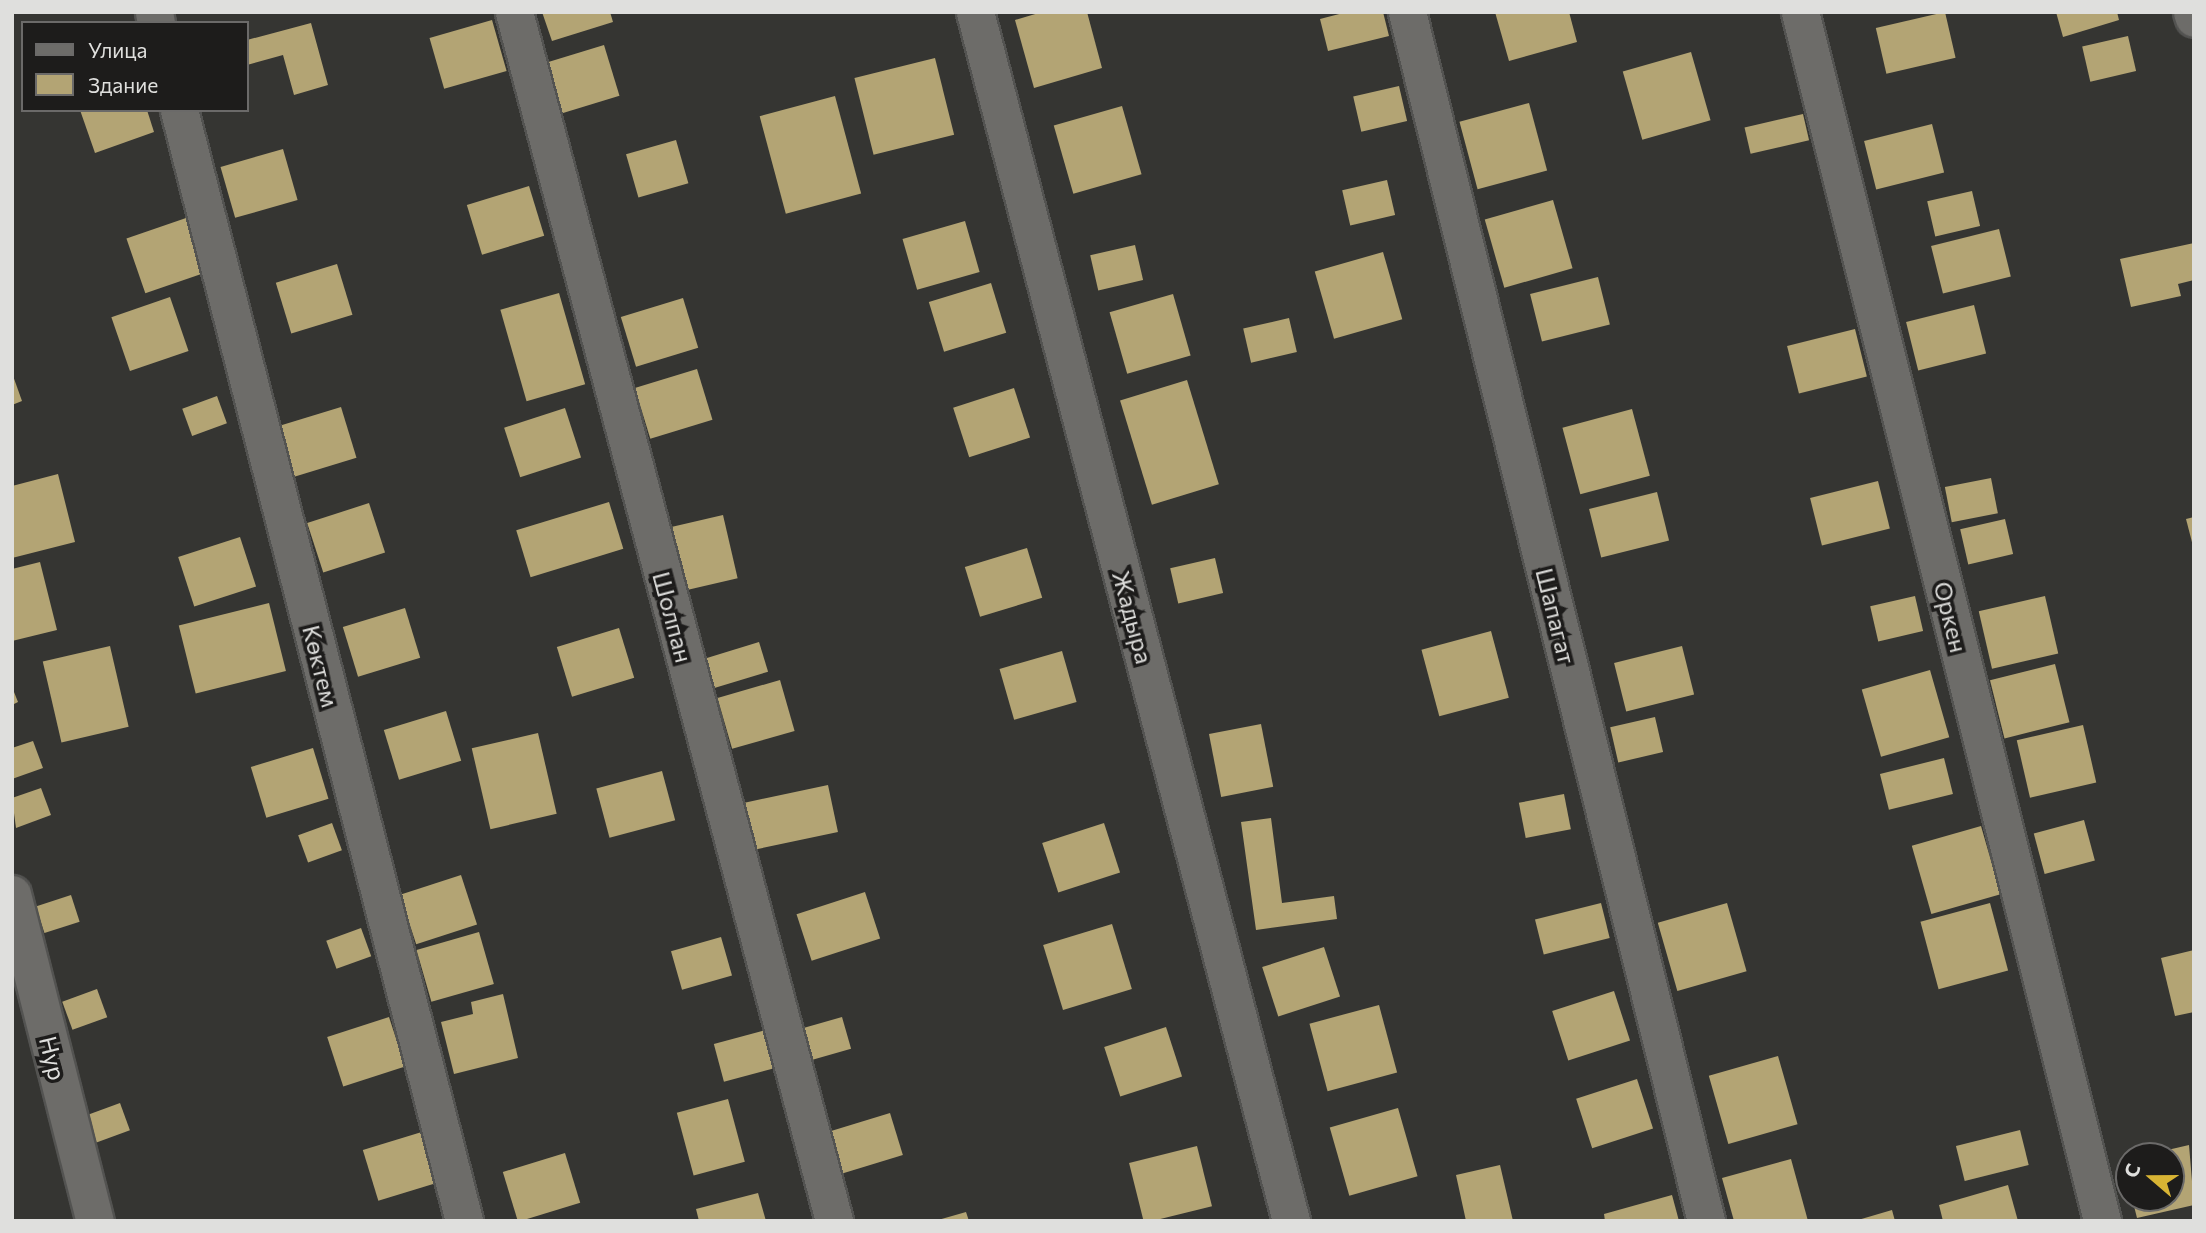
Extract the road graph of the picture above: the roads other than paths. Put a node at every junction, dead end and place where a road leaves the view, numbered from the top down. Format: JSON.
{"nodes":[{"id":1,"x":514,"y":12,"type":"edge"},
{"id":2,"x":975,"y":12,"type":"edge"},
{"id":3,"x":1407,"y":12,"type":"edge"},
{"id":4,"x":1800,"y":12,"type":"edge"},
{"id":5,"x":2192,"y":12,"type":"edge"},
{"id":6,"x":2194,"y":18,"type":"edge"},
{"id":7,"x":180,"y":112,"type":"edge"},
{"id":8,"x":12,"y":894,"type":"edge"},
{"id":9,"x":94,"y":1221,"type":"edge"},
{"id":10,"x":464,"y":1221,"type":"edge"},
{"id":11,"x":834,"y":1221,"type":"edge"},
{"id":12,"x":1291,"y":1221,"type":"edge"},
{"id":13,"x":1706,"y":1221,"type":"edge"},
{"id":14,"x":2102,"y":1221,"type":"edge"}],
"edges":[{"from":1,"to":11,"type":"street","name":"Шолпан"},
{"from":2,"to":12,"type":"street","name":"Жадыра"},
{"from":3,"to":13,"type":"street","name":"Шапагат"},
{"from":4,"to":14,"type":"street","name":"Оркен"},
{"from":5,"to":6,"type":"street"},
{"from":7,"to":10,"type":"street","name":"Көктем"},
{"from":8,"to":9,"type":"street","name":"Нур"}]}
